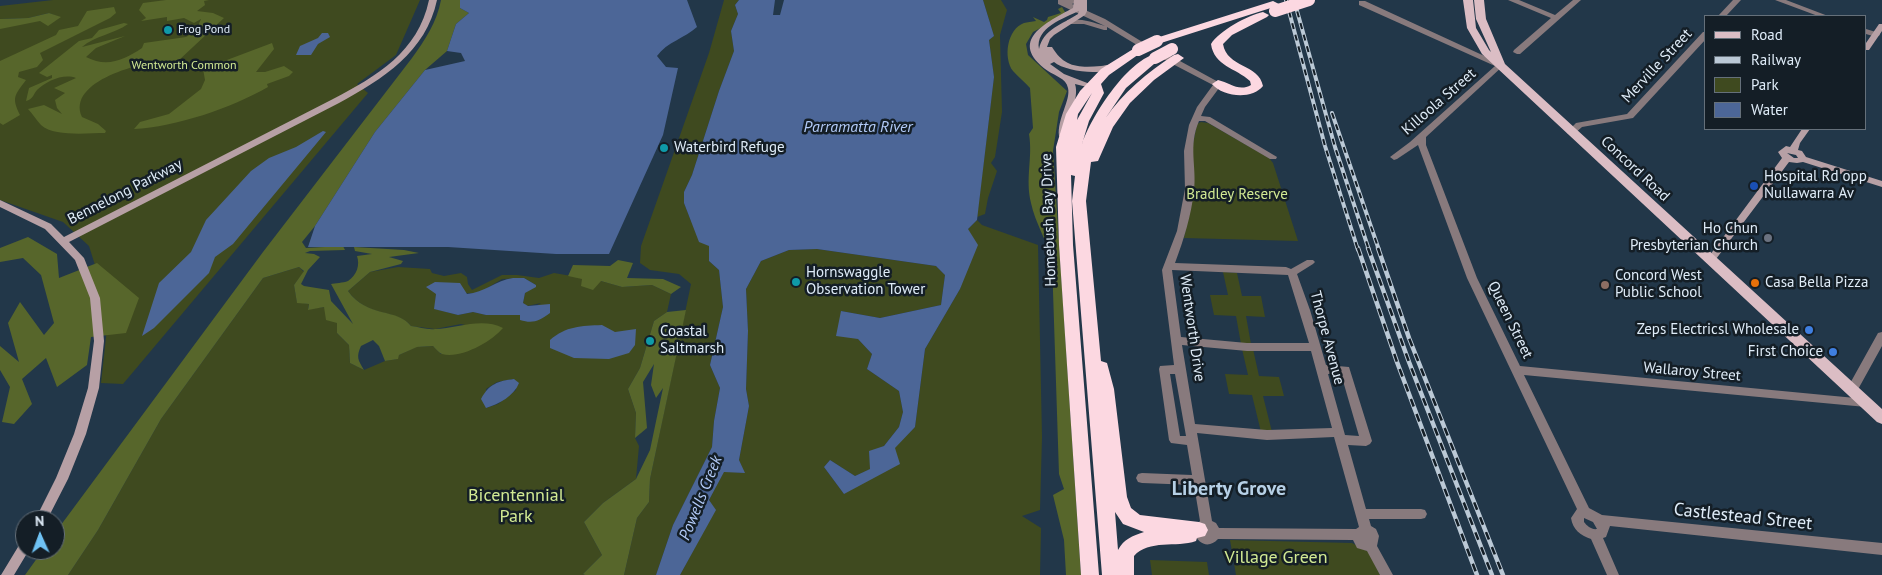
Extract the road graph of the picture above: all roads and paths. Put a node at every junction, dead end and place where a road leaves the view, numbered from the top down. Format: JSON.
{"nodes":[{"id":1,"x":433,"y":0,"type":"edge"},
{"id":2,"x":1085,"y":0,"type":"edge"},
{"id":3,"x":1251,"y":0,"type":"edge"},
{"id":4,"x":1286,"y":0,"type":"edge"},
{"id":5,"x":1309,"y":0,"type":"edge"},
{"id":6,"x":1468,"y":0,"type":"edge"},
{"id":7,"x":1479,"y":0,"type":"edge"},
{"id":8,"x":1512,"y":0,"type":"edge"},
{"id":9,"x":1577,"y":0,"type":"edge"},
{"id":10,"x":1738,"y":0,"type":"edge"},
{"id":11,"x":1779,"y":0,"type":"edge"},
{"id":12,"x":1362,"y":3,"type":"dead end"},
{"id":13,"x":1079,"y":5,"type":"edge"},
{"id":14,"x":1274,"y":7,"type":"junction"},
{"id":15,"x":1263,"y":15,"type":"junction"},
{"id":16,"x":1723,"y":15,"type":"edge"},
{"id":17,"x":1821,"y":15,"type":"edge"},
{"id":18,"x":1557,"y":18,"type":"junction"},
{"id":19,"x":1070,"y":22,"type":"junction"},
{"id":20,"x":1882,"y":26,"type":"edge"},
{"id":21,"x":1059,"y":29,"type":"junction"},
{"id":22,"x":1867,"y":31,"type":"edge"},
{"id":23,"x":1876,"y":35,"type":"junction"},
{"id":24,"x":1704,"y":36,"type":"edge"},
{"id":25,"x":1477,"y":41,"type":"junction"},
{"id":26,"x":1148,"y":43,"type":"junction"},
{"id":27,"x":1458,"y":45,"type":"junction"},
{"id":28,"x":1867,"y":47,"type":"edge"},
{"id":29,"x":1517,"y":52,"type":"dead end"},
{"id":30,"x":1169,"y":56,"type":"junction"},
{"id":31,"x":1500,"y":65,"type":"junction"},
{"id":32,"x":1112,"y":67,"type":"junction"},
{"id":33,"x":1065,"y":77,"type":"junction"},
{"id":34,"x":1218,"y":84,"type":"junction"},
{"id":35,"x":1094,"y":85,"type":"junction"},
{"id":36,"x":1197,"y":118,"type":"junction"},
{"id":37,"x":1575,"y":128,"type":"junction"},
{"id":38,"x":1805,"y":130,"type":"edge"},
{"id":39,"x":1422,"y":135,"type":"junction"},
{"id":40,"x":1063,"y":147,"type":"junction"},
{"id":41,"x":1790,"y":154,"type":"junction"},
{"id":42,"x":1273,"y":156,"type":"dead end"},
{"id":43,"x":1394,"y":157,"type":"dead end"},
{"id":44,"x":1882,"y":184,"type":"edge"},
{"id":45,"x":1079,"y":201,"type":"junction"},
{"id":46,"x":0,"y":203,"type":"edge"},
{"id":47,"x":1082,"y":236,"type":"junction"},
{"id":48,"x":65,"y":240,"type":"junction"},
{"id":49,"x":1710,"y":261,"type":"junction"},
{"id":50,"x":1310,"y":262,"type":"dead end"},
{"id":51,"x":1168,"y":266,"type":"junction"},
{"id":52,"x":1292,"y":273,"type":"junction"},
{"id":53,"x":1088,"y":299,"type":"junction"},
{"id":54,"x":1882,"y":336,"type":"edge"},
{"id":55,"x":1177,"y":341,"type":"junction"},
{"id":56,"x":1314,"y":347,"type":"junction"},
{"id":57,"x":1320,"y":369,"type":"junction"},
{"id":58,"x":1180,"y":370,"type":"junction"},
{"id":59,"x":1516,"y":370,"type":"junction"},
{"id":60,"x":1852,"y":390,"type":"junction"},
{"id":61,"x":1866,"y":403,"type":"junction"},
{"id":62,"x":1882,"y":418,"type":"edge"},
{"id":63,"x":1191,"y":428,"type":"junction"},
{"id":64,"x":1339,"y":436,"type":"junction"},
{"id":65,"x":1193,"y":440,"type":"junction"},
{"id":66,"x":1142,"y":478,"type":"dead end"},
{"id":67,"x":1200,"y":480,"type":"junction"},
{"id":68,"x":45,"y":510,"type":"edge"},
{"id":69,"x":1585,"y":513,"type":"junction"},
{"id":70,"x":1361,"y":514,"type":"junction"},
{"id":71,"x":1421,"y":514,"type":"dead end"},
{"id":72,"x":1601,"y":520,"type":"junction"},
{"id":73,"x":1362,"y":533,"type":"junction"},
{"id":74,"x":1207,"y":535,"type":"junction"},
{"id":75,"x":1595,"y":535,"type":"junction"},
{"id":76,"x":1882,"y":549,"type":"edge"},
{"id":77,"x":16,"y":560,"type":"edge"},
{"id":78,"x":7,"y":575,"type":"edge"},
{"id":79,"x":1090,"y":575,"type":"edge"},
{"id":80,"x":1110,"y":575,"type":"edge"},
{"id":81,"x":1125,"y":575,"type":"edge"},
{"id":82,"x":1387,"y":575,"type":"edge"},
{"id":83,"x":1613,"y":575,"type":"edge"}],
"edges":[{"from":1,"to":48,"type":"street","name":"Bennelong Parkway"},
{"from":2,"to":13,"type":"street"},
{"from":3,"to":26,"type":"highway"},
{"from":4,"to":14,"type":"highway","name":"Homebush Bay Drive"},
{"from":5,"to":14,"type":"highway","name":"Homebush Bay Drive","bridge":true},
{"from":6,"to":25,"type":"main road","name":"Concord Road"},
{"from":7,"to":31,"type":"main road","name":"Concord Road"},
{"from":8,"to":18,"type":"street"},
{"from":9,"to":18,"type":"street"},
{"from":10,"to":16,"type":"street"},
{"from":11,"to":17,"type":"street"},
{"from":12,"to":27,"type":"street"},
{"from":13,"to":19,"type":"street"},
{"from":13,"to":26,"type":"street"},
{"from":13,"to":33,"type":"street"},
{"from":14,"to":15,"type":"highway","name":"Homebush Bay Drive"},
{"from":14,"to":26,"type":"highway","name":"Homebush Bay Drive"},
{"from":15,"to":30,"type":"highway","name":"Homebush Bay Drive"},
{"from":15,"to":34,"type":"highway"},
{"from":18,"to":29,"type":"street"},
{"from":19,"to":21,"type":"street"},
{"from":19,"to":26,"type":"street"},
{"from":20,"to":23,"type":"street"},
{"from":21,"to":32,"type":"street"},
{"from":21,"to":35,"type":"street"},
{"from":22,"to":23,"type":"street"},
{"from":23,"to":28,"type":"street"},
{"from":24,"to":37,"type":"street","name":"Merville Street"},
{"from":25,"to":27,"type":"street"},
{"from":25,"to":31,"type":"main road","name":"Concord Road"},
{"from":26,"to":32,"type":"highway","name":"Homebush Bay Drive"},
{"from":27,"to":31,"type":"street"},
{"from":30,"to":34,"type":"street"},
{"from":30,"to":35,"type":"highway"},
{"from":30,"to":45,"type":"highway","name":"Homebush Bay Drive"},
{"from":30,"to":47,"type":"highway"},
{"from":31,"to":37,"type":"main road","name":"Concord Road"},
{"from":31,"to":39,"type":"street","name":"Killoola Street"},
{"from":32,"to":35,"type":"highway","name":"Homebush Bay Drive"},
{"from":33,"to":35,"type":"street"},
{"from":33,"to":40,"type":"street"},
{"from":34,"to":36,"type":"street","name":"Wentworth Drive"},
{"from":35,"to":40,"type":"highway","name":"Homebush Bay Drive"},
{"from":35,"to":45,"type":"highway"},
{"from":36,"to":42,"type":"street"},
{"from":36,"to":51,"type":"street","name":"Wentworth Drive"},
{"from":37,"to":49,"type":"main road","name":"Concord Road"},
{"from":38,"to":41,"type":"street"},
{"from":39,"to":43,"type":"street","name":"Killoola Street"},
{"from":39,"to":59,"type":"street","name":"Queen Street"},
{"from":40,"to":79,"type":"highway","name":"Homebush Bay Drive"},
{"from":41,"to":44,"type":"street"},
{"from":41,"to":49,"type":"street"},
{"from":45,"to":47,"type":"highway","name":"Homebush Bay Drive"},
{"from":46,"to":48,"type":"street"},
{"from":47,"to":53,"type":"highway","name":"Homebush Bay Drive"},
{"from":48,"to":68,"type":"street","name":"Bennelong Parkway"},
{"from":49,"to":60,"type":"main road","name":"Concord Road"},
{"from":50,"to":52,"type":"street"},
{"from":51,"to":52,"type":"street"},
{"from":51,"to":55,"type":"street","name":"Wentworth Drive"},
{"from":52,"to":56,"type":"street","name":"Thorpe Avenue"},
{"from":53,"to":74,"type":"highway"},
{"from":53,"to":80,"type":"highway","name":"Homebush Bay Drive"},
{"from":54,"to":60,"type":"street"},
{"from":55,"to":56,"type":"street"},
{"from":55,"to":58,"type":"street","name":"Wentworth Drive"},
{"from":56,"to":57,"type":"street","name":"Thorpe Avenue"},
{"from":57,"to":64,"type":"street","name":"Thorpe Avenue"},
{"from":57,"to":64,"type":"street"},
{"from":58,"to":63,"type":"street","name":"Wentworth Drive"},
{"from":58,"to":65,"type":"street"},
{"from":59,"to":61,"type":"street","name":"Wallaroy Street"},
{"from":59,"to":69,"type":"street","name":"Queen Street"},
{"from":60,"to":61,"type":"main road","name":"Concord Road"},
{"from":61,"to":62,"type":"main road","name":"Concord Road"},
{"from":63,"to":64,"type":"street"},
{"from":63,"to":65,"type":"street","name":"Wentworth Drive"},
{"from":64,"to":70,"type":"street","name":"Thorpe Avenue"},
{"from":65,"to":67,"type":"street","name":"Wentworth Drive"},
{"from":66,"to":67,"type":"street"},
{"from":67,"to":74,"type":"street","name":"Wentworth Drive"},
{"from":69,"to":72,"type":"street"},
{"from":69,"to":75,"type":"street"},
{"from":70,"to":71,"type":"street"},
{"from":70,"to":73,"type":"street","name":"Thorpe Avenue"},
{"from":72,"to":75,"type":"street"},
{"from":72,"to":76,"type":"street","name":"Castlestead Street"},
{"from":73,"to":74,"type":"street"},
{"from":73,"to":82,"type":"street","name":"Thorpe Avenue"},
{"from":74,"to":81,"type":"highway"},
{"from":75,"to":83,"type":"street"},
{"from":77,"to":78,"type":"street"}]}
